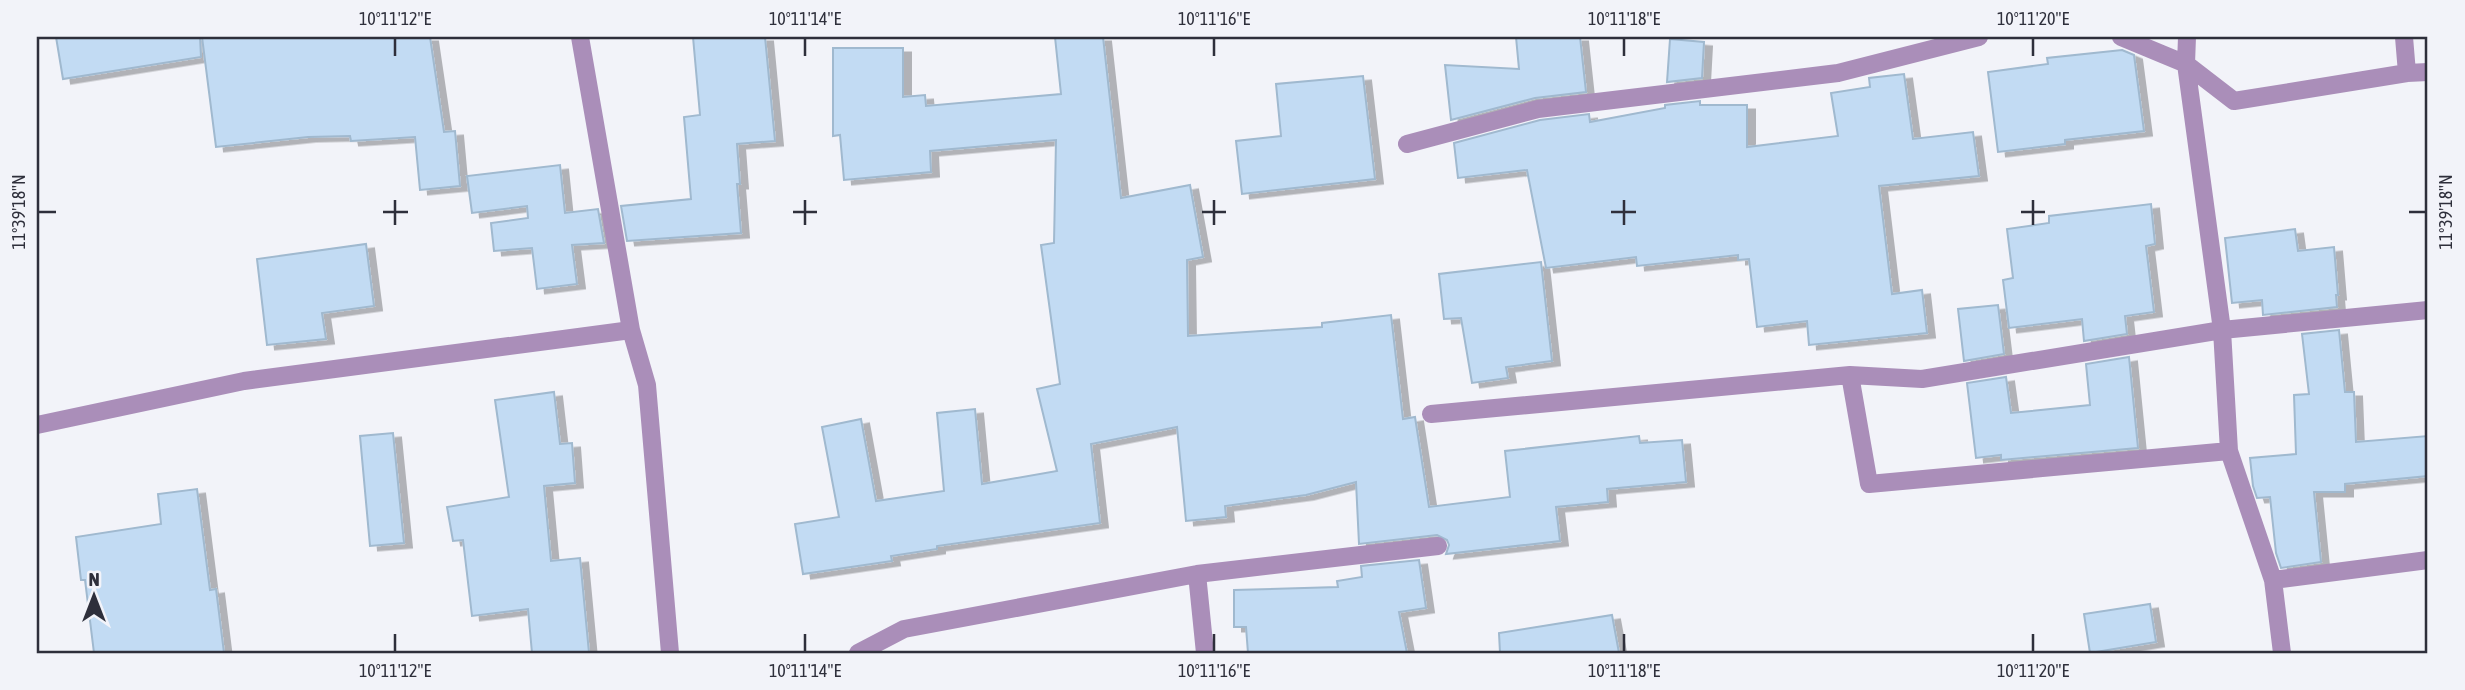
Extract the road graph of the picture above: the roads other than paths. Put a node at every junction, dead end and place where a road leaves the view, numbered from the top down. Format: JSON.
{"nodes":[{"id":1,"x":580,"y":37,"type":"edge"},
{"id":2,"x":1979,"y":37,"type":"edge"},
{"id":3,"x":2121,"y":37,"type":"edge"},
{"id":4,"x":2186,"y":37,"type":"edge"},
{"id":5,"x":2404,"y":37,"type":"edge"},
{"id":6,"x":2186,"y":64,"type":"junction"},
{"id":7,"x":2428,"y":72,"type":"edge"},
{"id":8,"x":2407,"y":73,"type":"junction"},
{"id":9,"x":1407,"y":144,"type":"dead end"},
{"id":10,"x":2428,"y":310,"type":"edge"},
{"id":11,"x":631,"y":330,"type":"junction"},
{"id":12,"x":2222,"y":330,"type":"junction"},
{"id":13,"x":1850,"y":375,"type":"junction"},
{"id":14,"x":1431,"y":414,"type":"dead end"},
{"id":15,"x":37,"y":425,"type":"edge"},
{"id":16,"x":2229,"y":451,"type":"junction"},
{"id":17,"x":1438,"y":547,"type":"dead end"},
{"id":18,"x":2428,"y":560,"type":"edge"},
{"id":19,"x":1197,"y":574,"type":"junction"},
{"id":20,"x":2273,"y":580,"type":"junction"},
{"id":21,"x":670,"y":653,"type":"edge"},
{"id":22,"x":858,"y":653,"type":"edge"},
{"id":23,"x":1205,"y":653,"type":"edge"},
{"id":24,"x":2282,"y":653,"type":"edge"}],
"edges":[{"from":1,"to":11,"type":"street"},
{"from":2,"to":9,"type":"street"},
{"from":3,"to":6,"type":"street"},
{"from":4,"to":6,"type":"street"},
{"from":5,"to":8,"type":"street"},
{"from":6,"to":8,"type":"street"},
{"from":6,"to":12,"type":"street"},
{"from":7,"to":8,"type":"street"},
{"from":10,"to":12,"type":"street"},
{"from":11,"to":15,"type":"street"},
{"from":11,"to":21,"type":"street"},
{"from":12,"to":13,"type":"street"},
{"from":12,"to":16,"type":"street"},
{"from":13,"to":14,"type":"street"},
{"from":13,"to":16,"type":"street"},
{"from":16,"to":20,"type":"street"},
{"from":17,"to":19,"type":"street"},
{"from":18,"to":20,"type":"street"},
{"from":19,"to":22,"type":"street"},
{"from":19,"to":23,"type":"street"},
{"from":20,"to":24,"type":"street"}]}
